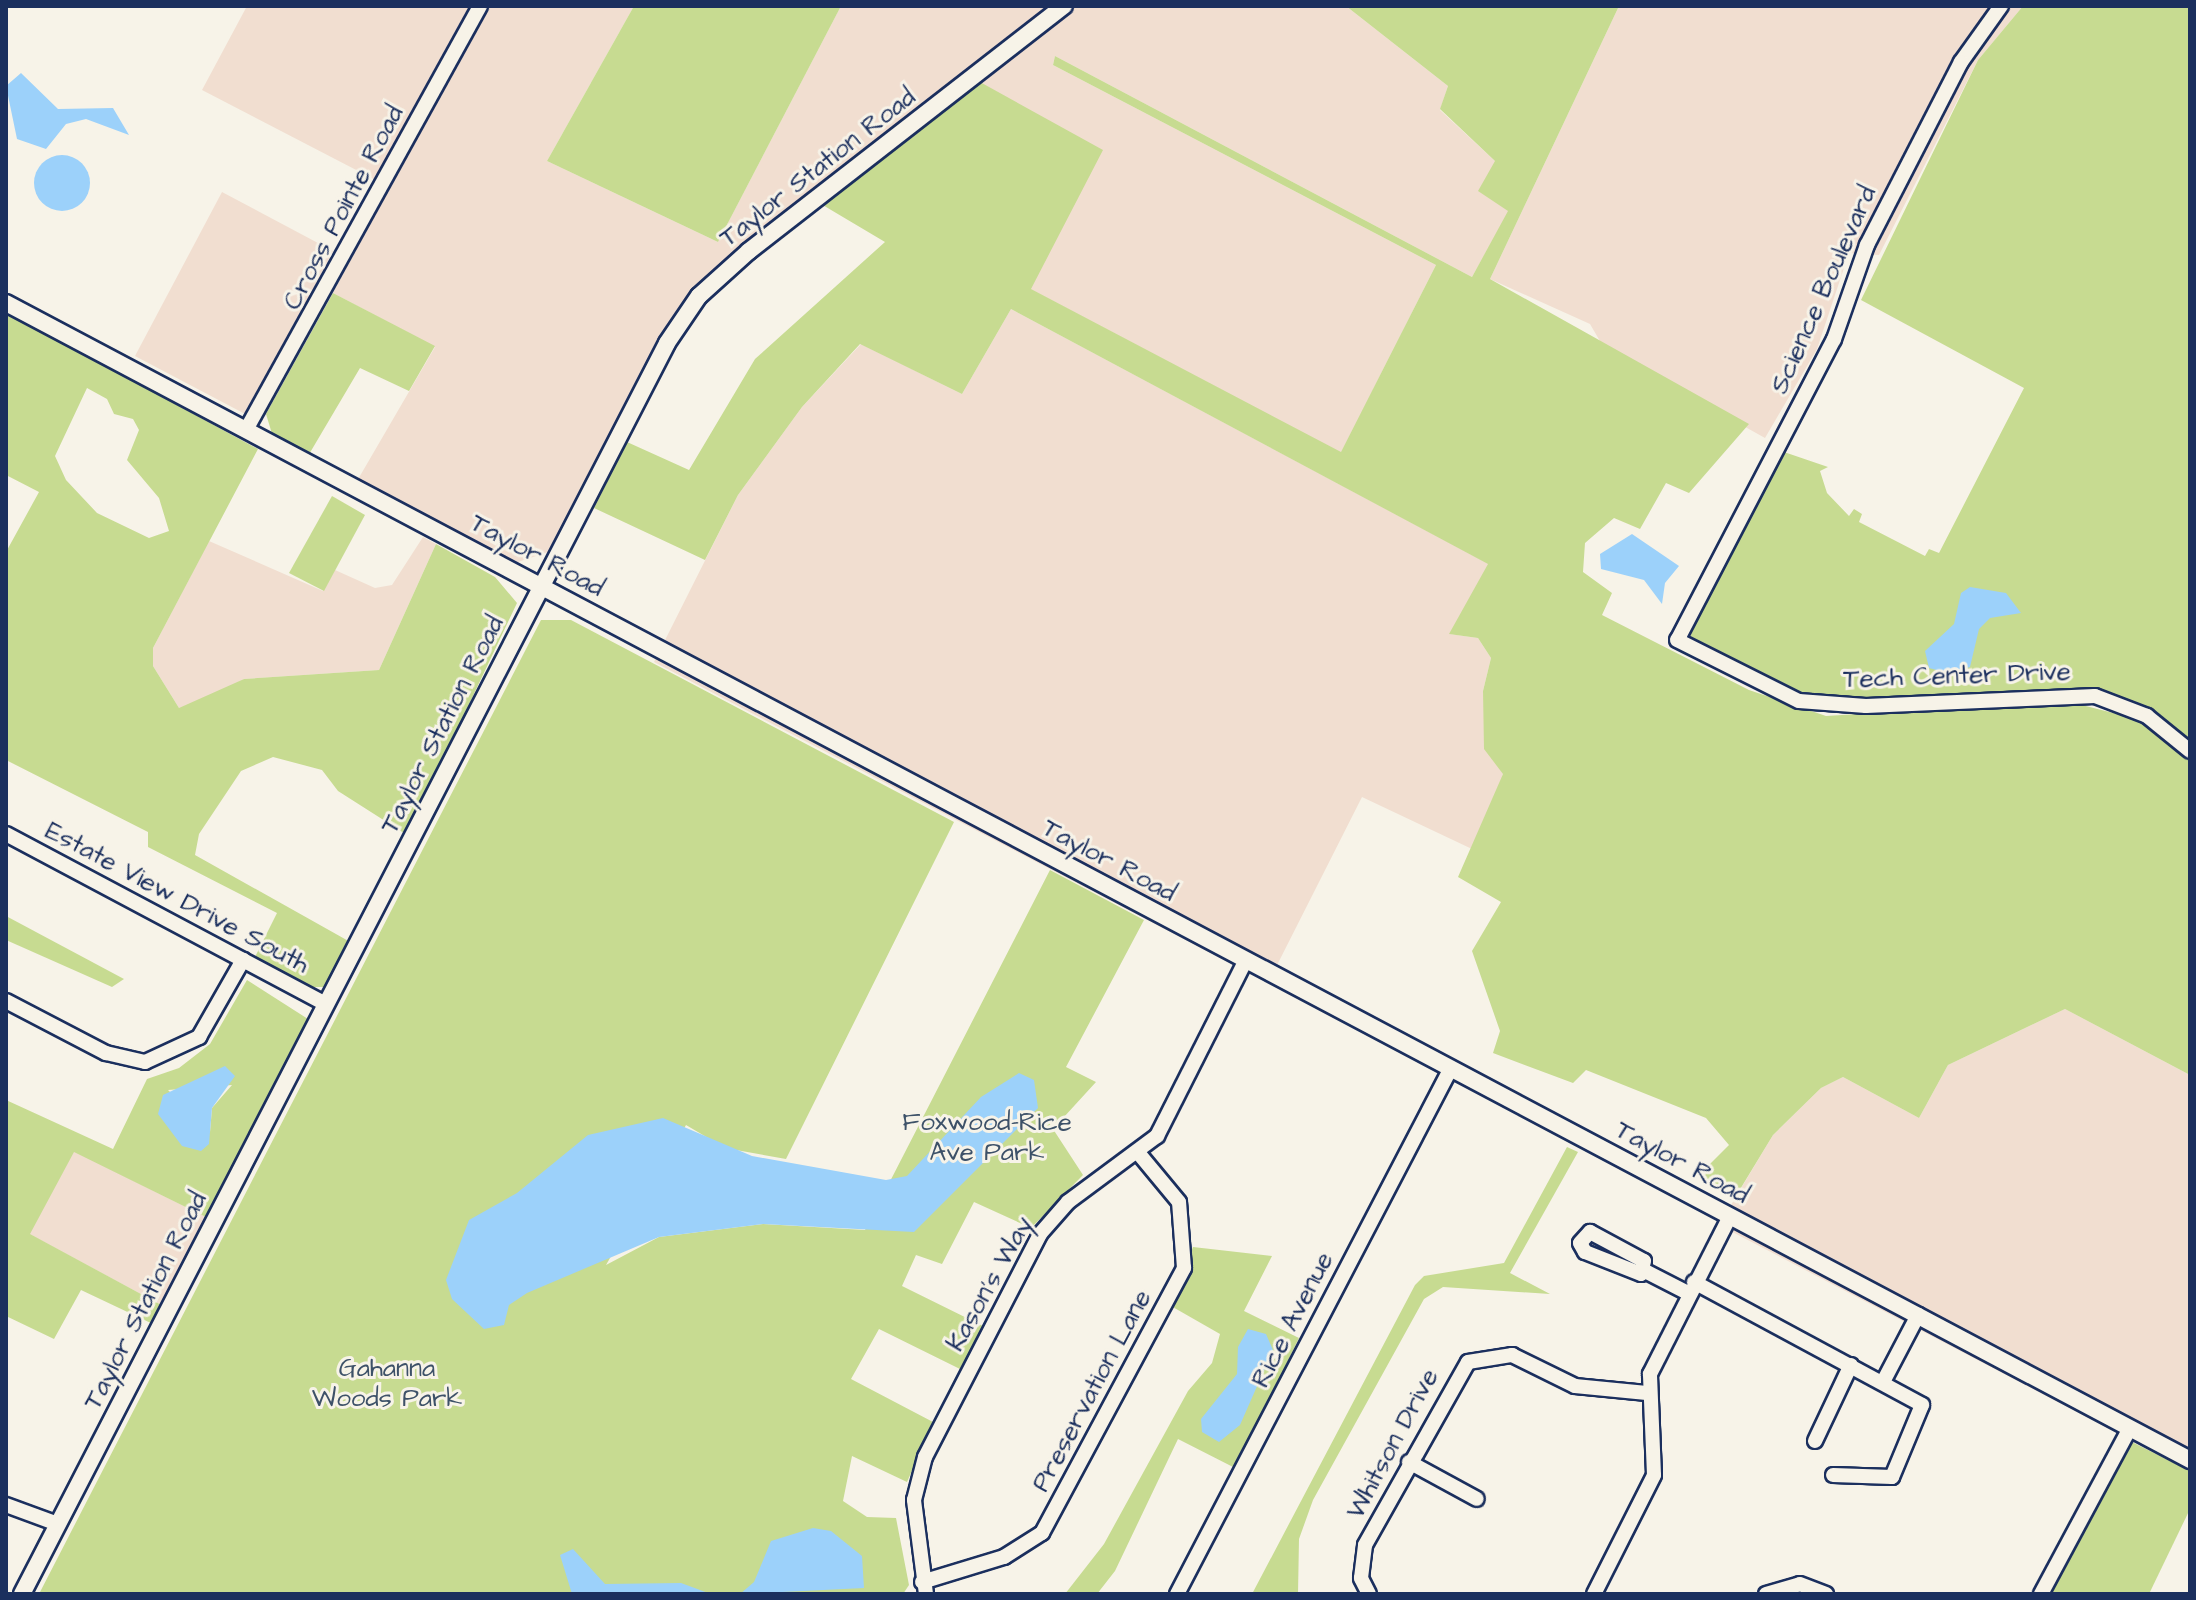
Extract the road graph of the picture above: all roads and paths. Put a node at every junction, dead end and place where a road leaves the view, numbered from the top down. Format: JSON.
{"nodes":[{"id":1,"x":480,"y":6,"type":"edge"},
{"id":2,"x":1064,"y":6,"type":"edge"},
{"id":3,"x":2001,"y":6,"type":"edge"},
{"id":4,"x":6,"y":303,"type":"edge"},
{"id":5,"x":246,"y":430,"type":"junction"},
{"id":6,"x":541,"y":586,"type":"junction"},
{"id":7,"x":1677,"y":640,"type":"joint"},
{"id":8,"x":2190,"y":751,"type":"edge"},
{"id":9,"x":6,"y":834,"type":"edge"},
{"id":10,"x":243,"y":960,"type":"junction"},
{"id":11,"x":1246,"y":960,"type":"junction"},
{"id":12,"x":6,"y":1001,"type":"edge"},
{"id":13,"x":326,"y":1004,"type":"junction"},
{"id":14,"x":1451,"y":1068,"type":"junction"},
{"id":15,"x":1140,"y":1155,"type":"junction"},
{"id":16,"x":1730,"y":1216,"type":"junction"},
{"id":17,"x":1643,"y":1270,"type":"dead end"},
{"id":18,"x":1691,"y":1288,"type":"junction"},
{"id":19,"x":1918,"y":1315,"type":"junction"},
{"id":20,"x":1851,"y":1365,"type":"junction"},
{"id":21,"x":1883,"y":1382,"type":"junction"},
{"id":22,"x":1647,"y":1393,"type":"junction"},
{"id":23,"x":2130,"y":1428,"type":"junction"},
{"id":24,"x":1815,"y":1441,"type":"dead end"},
{"id":25,"x":2190,"y":1460,"type":"edge"},
{"id":26,"x":1409,"y":1462,"type":"junction"},
{"id":27,"x":1833,"y":1475,"type":"dead end"},
{"id":28,"x":1477,"y":1499,"type":"dead end"},
{"id":29,"x":6,"y":1505,"type":"edge"},
{"id":30,"x":58,"y":1524,"type":"junction"},
{"id":31,"x":924,"y":1588,"type":"edge"},
{"id":32,"x":22,"y":1594,"type":"edge"},
{"id":33,"x":1177,"y":1594,"type":"edge"},
{"id":34,"x":1369,"y":1594,"type":"edge"},
{"id":35,"x":1594,"y":1594,"type":"edge"},
{"id":36,"x":1766,"y":1594,"type":"edge"},
{"id":37,"x":1826,"y":1594,"type":"edge"},
{"id":38,"x":2041,"y":1594,"type":"edge"}],
"edges":[{"from":1,"to":5,"type":"street","name":"Cross Pointe Road"},
{"from":2,"to":6,"type":"main road","name":"Taylor Station Road"},
{"from":3,"to":7,"type":"street","name":"Science Boulevard"},
{"from":4,"to":5,"type":"main road","name":"Taylor Road"},
{"from":5,"to":6,"type":"main road","name":"Taylor Road"},
{"from":6,"to":11,"type":"main road","name":"Taylor Road"},
{"from":6,"to":13,"type":"main road","name":"Taylor Station Road"},
{"from":7,"to":8,"type":"street","name":"Tech Center Drive"},
{"from":9,"to":10,"type":"street","name":"Estate View Drive South"},
{"from":10,"to":12,"type":"street"},
{"from":10,"to":13,"type":"street","name":"Estate View Drive South"},
{"from":11,"to":14,"type":"main road","name":"Taylor Road"},
{"from":11,"to":15,"type":"street","name":"Kason's Way"},
{"from":13,"to":30,"type":"main road","name":"Taylor Station Road"},
{"from":14,"to":16,"type":"main road","name":"Taylor Road"},
{"from":14,"to":33,"type":"street","name":"Rice Avenue"},
{"from":15,"to":31,"type":"street","name":"Kason's Way"},
{"from":15,"to":31,"type":"street","name":"Preservation Lane"},
{"from":16,"to":18,"type":"street"},
{"from":16,"to":19,"type":"main road","name":"Taylor Road"},
{"from":17,"to":18,"type":"street"},
{"from":18,"to":20,"type":"street"},
{"from":18,"to":22,"type":"street"},
{"from":19,"to":21,"type":"street"},
{"from":19,"to":23,"type":"main road","name":"Taylor Road"},
{"from":20,"to":21,"type":"street"},
{"from":20,"to":24,"type":"street"},
{"from":21,"to":27,"type":"street"},
{"from":22,"to":26,"type":"street","name":"Whitson Drive"},
{"from":22,"to":35,"type":"street"},
{"from":23,"to":25,"type":"main road","name":"Taylor Road"},
{"from":23,"to":38,"type":"street"},
{"from":26,"to":28,"type":"street"},
{"from":26,"to":34,"type":"street","name":"Whitson Drive"},
{"from":29,"to":30,"type":"street"},
{"from":30,"to":32,"type":"main road","name":"Taylor Station Road"},
{"from":36,"to":37,"type":"street"}]}
